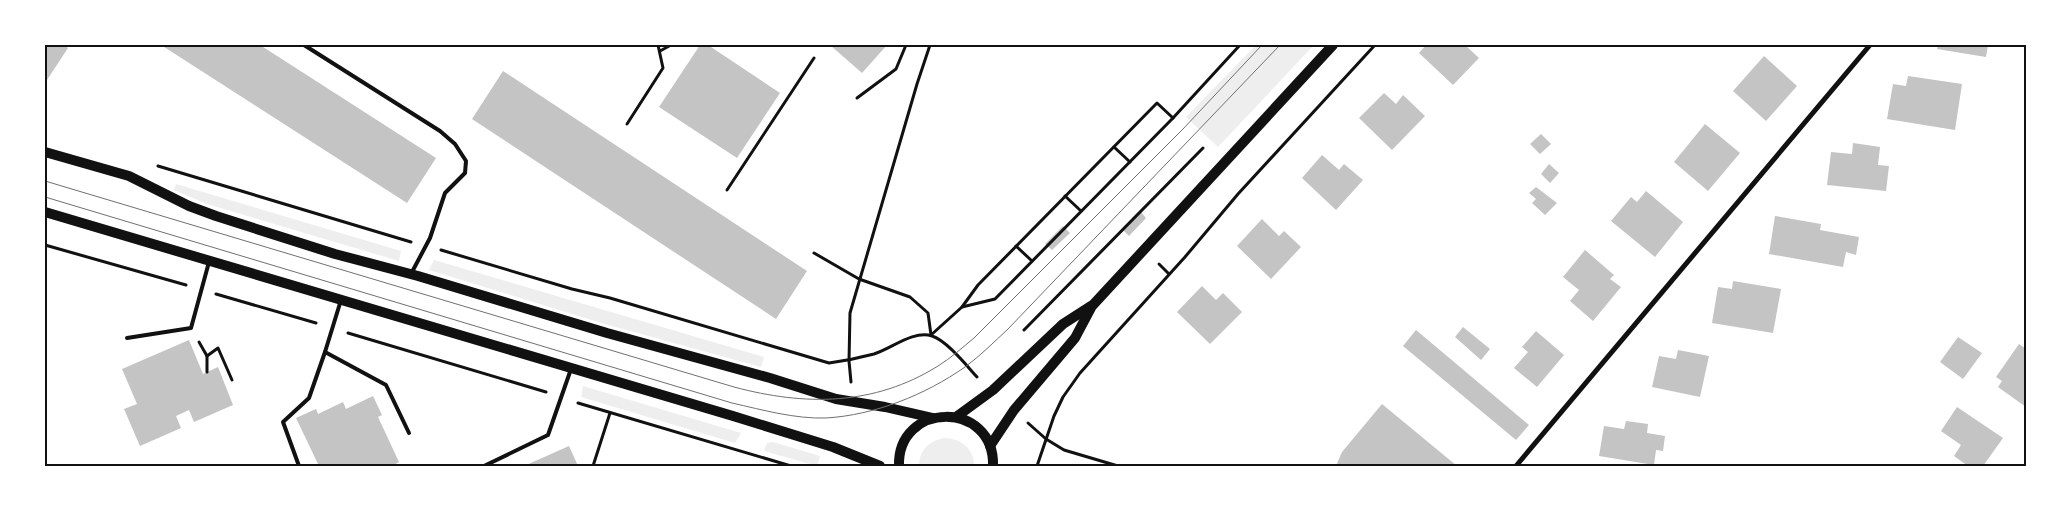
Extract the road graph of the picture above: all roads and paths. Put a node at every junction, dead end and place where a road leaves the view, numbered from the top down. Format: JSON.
{"nodes":[{"id":1,"x":304,"y":45,"type":"edge"},
{"id":2,"x":658,"y":45,"type":"edge"},
{"id":3,"x":671,"y":45,"type":"edge"},
{"id":4,"x":906,"y":45,"type":"edge"},
{"id":5,"x":930,"y":45,"type":"edge"},
{"id":6,"x":1240,"y":45,"type":"edge"},
{"id":7,"x":1333,"y":45,"type":"edge"},
{"id":8,"x":1375,"y":45,"type":"edge"},
{"id":9,"x":1870,"y":45,"type":"edge"},
{"id":10,"x":660,"y":50,"type":"junction"},
{"id":11,"x":814,"y":58,"type":"dead end"},
{"id":12,"x":858,"y":98,"type":"dead end"},
{"id":13,"x":1173,"y":118,"type":"junction"},
{"id":14,"x":627,"y":124,"type":"dead end"},
{"id":15,"x":1114,"y":147,"type":"junction"},
{"id":16,"x":1202,"y":148,"type":"dead end"},
{"id":17,"x":45,"y":152,"type":"edge"},
{"id":18,"x":1130,"y":162,"type":"junction"},
{"id":19,"x":727,"y":190,"type":"dead end"},
{"id":20,"x":1065,"y":196,"type":"junction"},
{"id":21,"x":1081,"y":211,"type":"junction"},
{"id":22,"x":45,"y":212,"type":"edge"},
{"id":23,"x":45,"y":245,"type":"edge"},
{"id":24,"x":1016,"y":246,"type":"junction"},
{"id":25,"x":814,"y":252,"type":"dead end"},
{"id":26,"x":1032,"y":261,"type":"junction"},
{"id":27,"x":209,"y":262,"type":"junction"},
{"id":28,"x":1159,"y":264,"type":"dead end"},
{"id":29,"x":411,"y":274,"type":"junction"},
{"id":30,"x":1170,"y":274,"type":"junction"},
{"id":31,"x":859,"y":279,"type":"junction"},
{"id":32,"x":201,"y":289,"type":"junction"},
{"id":33,"x":340,"y":300,"type":"junction"},
{"id":34,"x":1092,"y":306,"type":"junction"},
{"id":35,"x":962,"y":307,"type":"junction"},
{"id":36,"x":191,"y":328,"type":"junction"},
{"id":37,"x":332,"y":328,"type":"junction"},
{"id":38,"x":1020,"y":334,"type":"dead end"},
{"id":39,"x":931,"y":335,"type":"junction"},
{"id":40,"x":127,"y":338,"type":"dead end"},
{"id":41,"x":782,"y":350,"type":"dead end"},
{"id":42,"x":325,"y":352,"type":"junction"},
{"id":43,"x":208,"y":356,"type":"junction"},
{"id":44,"x":849,"y":360,"type":"junction"},
{"id":45,"x":571,"y":368,"type":"junction"},
{"id":46,"x":207,"y":372,"type":"dead end"},
{"id":47,"x":978,"y":378,"type":"dead end"},
{"id":48,"x":232,"y":380,"type":"dead end"},
{"id":49,"x":560,"y":397,"type":"junction"},
{"id":50,"x":610,"y":413,"type":"junction"},
{"id":51,"x":956,"y":417,"type":"junction"},
{"id":52,"x":933,"y":418,"type":"junction"},
{"id":53,"x":409,"y":433,"type":"dead end"},
{"id":54,"x":1046,"y":439,"type":"junction"},
{"id":55,"x":990,"y":446,"type":"junction"},
{"id":56,"x":995,"y":465,"type":"edge"},
{"id":57,"x":299,"y":466,"type":"edge"},
{"id":58,"x":484,"y":466,"type":"edge"},
{"id":59,"x":593,"y":466,"type":"edge"},
{"id":60,"x":791,"y":466,"type":"edge"},
{"id":61,"x":880,"y":466,"type":"edge"},
{"id":62,"x":899,"y":466,"type":"edge"},
{"id":63,"x":1037,"y":466,"type":"edge"},
{"id":64,"x":1118,"y":466,"type":"edge"},
{"id":65,"x":1516,"y":466,"type":"edge"}],
"edges":[{"from":1,"to":29,"type":"lane"},
{"from":2,"to":10,"type":"path"},
{"from":3,"to":10,"type":"path"},
{"from":4,"to":12,"type":"path"},
{"from":5,"to":31,"type":"path"},
{"from":6,"to":13,"type":"path"},
{"from":7,"to":34,"type":"main road"},
{"from":8,"to":30,"type":"path"},
{"from":9,"to":65,"type":"street"},
{"from":10,"to":14,"type":"path"},
{"from":11,"to":19,"type":"path"},
{"from":13,"to":15,"type":"path"},
{"from":13,"to":18,"type":"path"},
{"from":15,"to":18,"type":"path"},
{"from":15,"to":20,"type":"path"},
{"from":16,"to":38,"type":"path"},
{"from":17,"to":29,"type":"main road"},
{"from":18,"to":21,"type":"path"},
{"from":20,"to":21,"type":"path"},
{"from":20,"to":24,"type":"path"},
{"from":21,"to":26,"type":"path"},
{"from":22,"to":27,"type":"main road"},
{"from":23,"to":32,"type":"path"},
{"from":24,"to":26,"type":"path"},
{"from":24,"to":35,"type":"path"},
{"from":25,"to":31,"type":"path"},
{"from":26,"to":35,"type":"path"},
{"from":27,"to":32,"type":"lane"},
{"from":27,"to":33,"type":"main road"},
{"from":28,"to":30,"type":"path"},
{"from":29,"to":52,"type":"main road"},
{"from":30,"to":54,"type":"path"},
{"from":31,"to":39,"type":"path"},
{"from":31,"to":44,"type":"path"},
{"from":32,"to":36,"type":"lane"},
{"from":32,"to":37,"type":"path"},
{"from":33,"to":37,"type":"lane"},
{"from":33,"to":45,"type":"main road"},
{"from":34,"to":51,"type":"main road"},
{"from":34,"to":55,"type":"main road"},
{"from":35,"to":39,"type":"path"},
{"from":36,"to":40,"type":"lane"},
{"from":36,"to":43,"type":"path"},
{"from":37,"to":42,"type":"lane"},
{"from":37,"to":49,"type":"path"},
{"from":39,"to":44,"type":"path"},
{"from":39,"to":47,"type":"path"},
{"from":41,"to":44,"type":"path"},
{"from":42,"to":53,"type":"lane"},
{"from":42,"to":57,"type":"lane"},
{"from":43,"to":46,"type":"path"},
{"from":43,"to":48,"type":"path"},
{"from":45,"to":49,"type":"lane"},
{"from":45,"to":61,"type":"main road"},
{"from":49,"to":50,"type":"path"},
{"from":49,"to":58,"type":"lane"},
{"from":50,"to":59,"type":"path"},
{"from":50,"to":60,"type":"path"},
{"from":51,"to":52,"type":"main road"},
{"from":51,"to":55,"type":"main road"},
{"from":52,"to":62,"type":"main road"},
{"from":54,"to":63,"type":"path"},
{"from":54,"to":64,"type":"path"},
{"from":55,"to":56,"type":"main road"}]}
